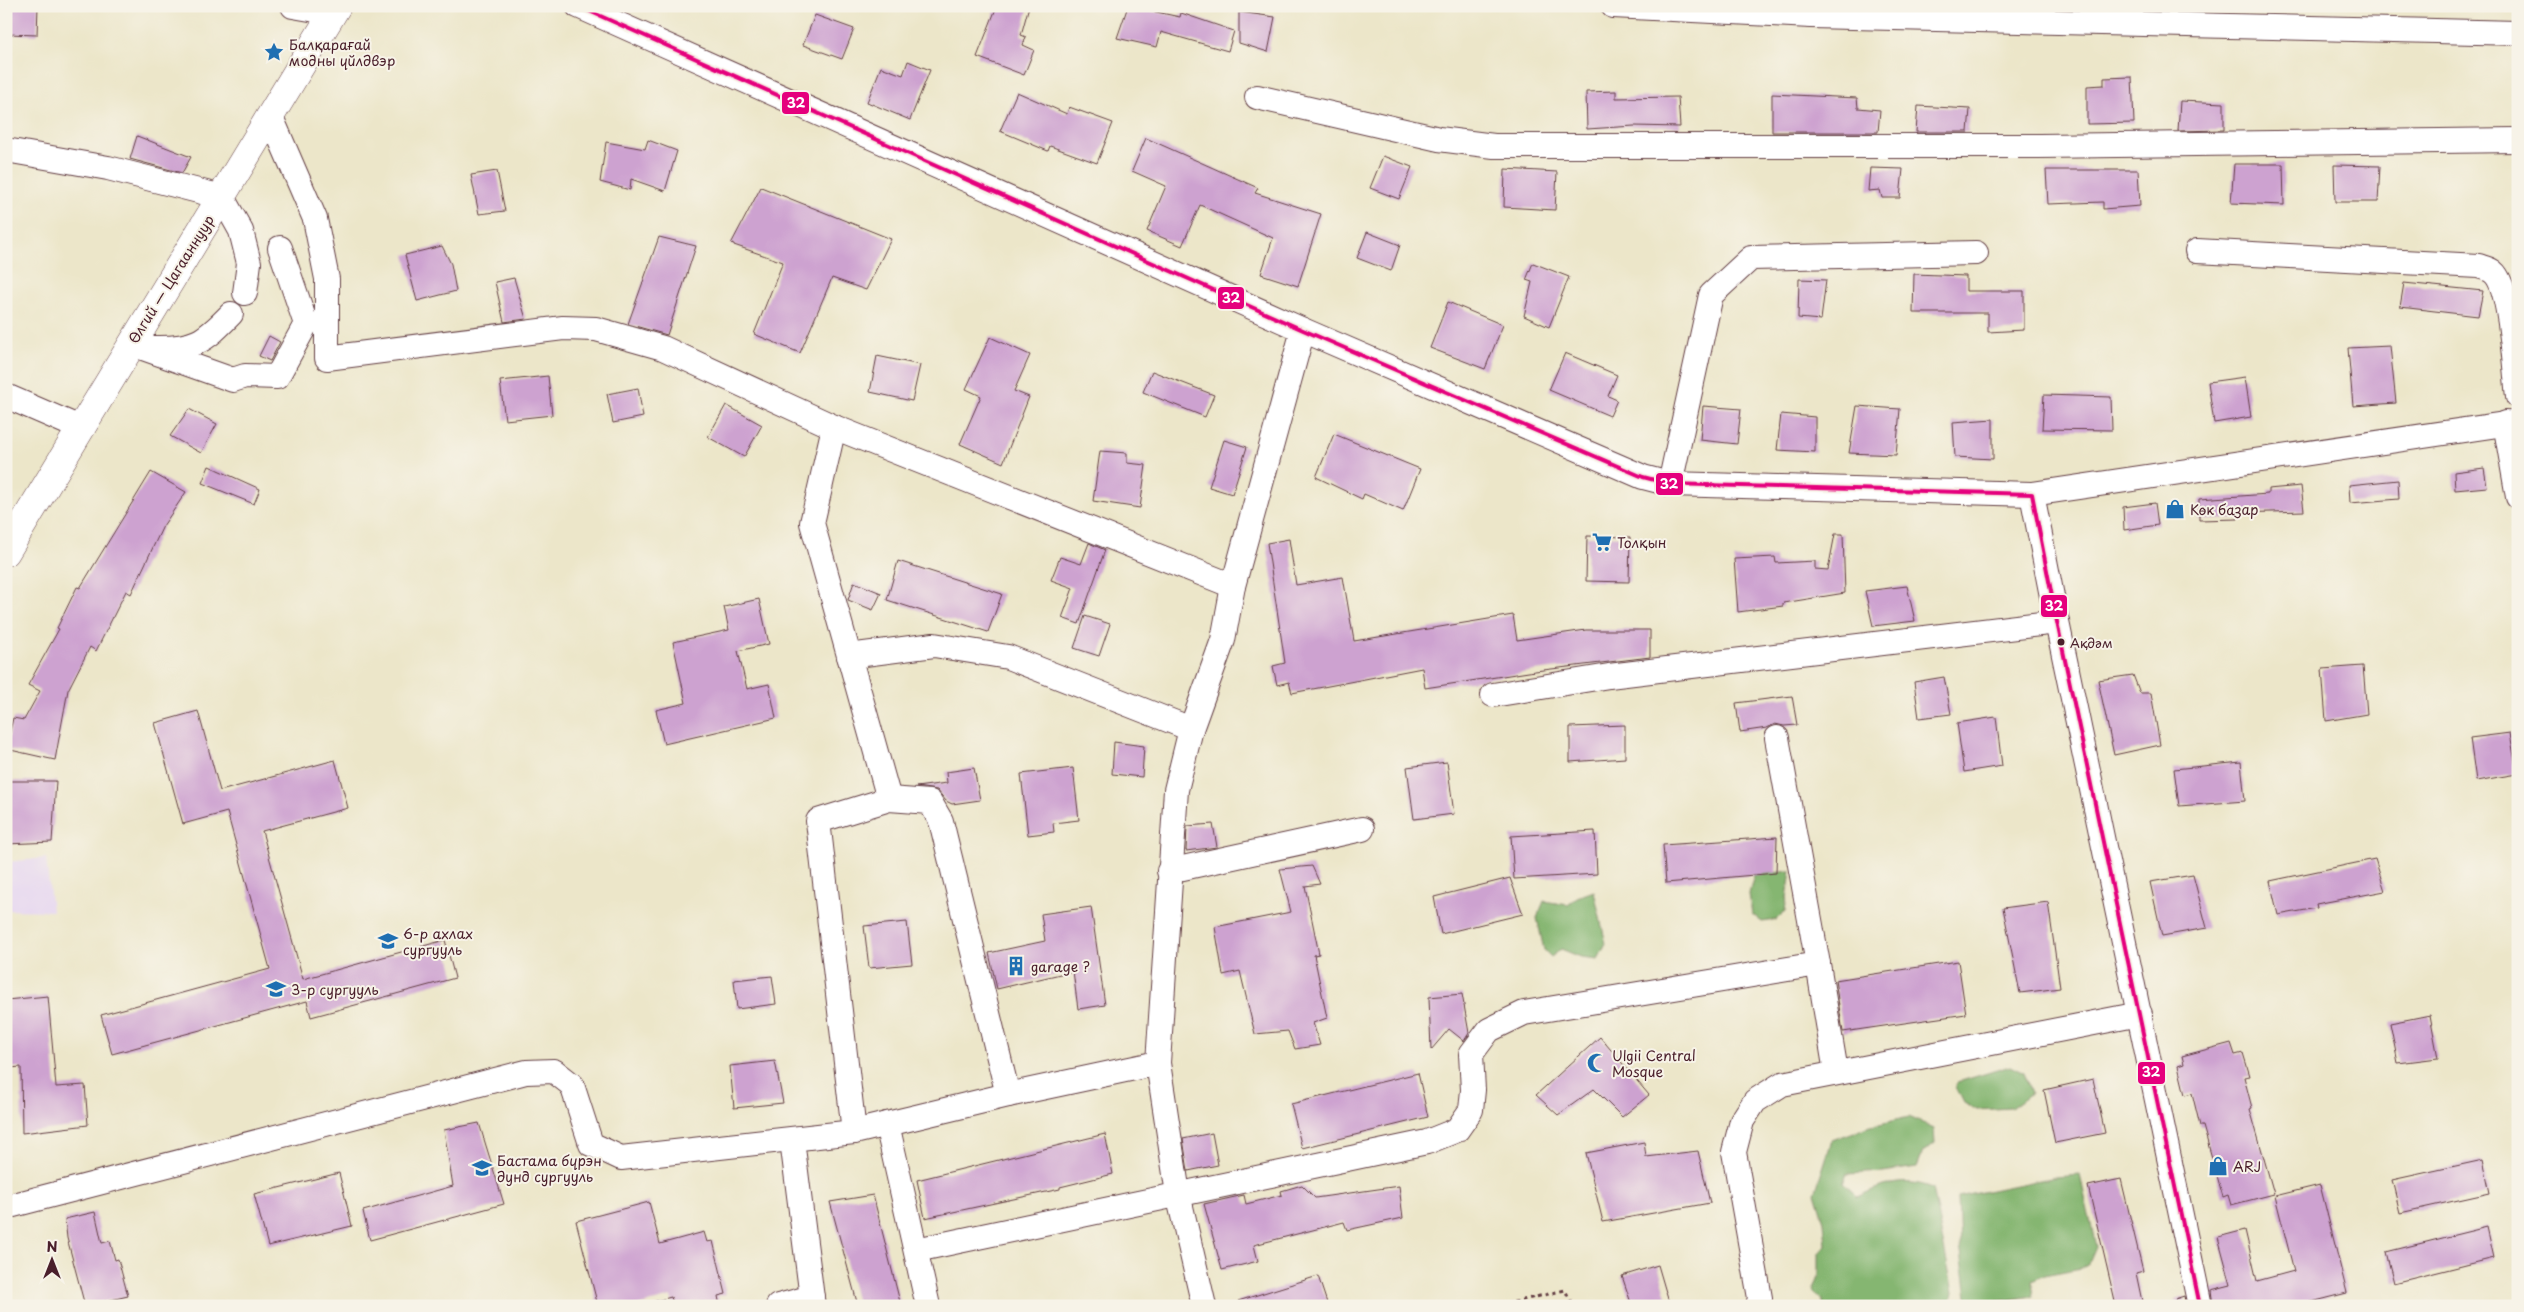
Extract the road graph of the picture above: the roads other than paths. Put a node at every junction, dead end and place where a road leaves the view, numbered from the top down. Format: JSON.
{"nodes":[{"id":1,"x":293,"y":6,"type":"edge"},
{"id":2,"x":578,"y":6,"type":"edge"},
{"id":3,"x":1613,"y":6,"type":"edge"},
{"id":4,"x":335,"y":10,"type":"edge"},
{"id":5,"x":2518,"y":33,"type":"edge"},
{"id":6,"x":1257,"y":97,"type":"dead end"},
{"id":7,"x":271,"y":117,"type":"junction"},
{"id":8,"x":2518,"y":140,"type":"edge"},
{"id":9,"x":6,"y":150,"type":"edge"},
{"id":10,"x":222,"y":197,"type":"junction"},
{"id":11,"x":280,"y":248,"type":"dead end"},
{"id":12,"x":2196,"y":251,"type":"dead end"},
{"id":13,"x":1976,"y":253,"type":"dead end"},
{"id":14,"x":245,"y":294,"type":"dead end"},
{"id":15,"x":231,"y":314,"type":"dead end"},
{"id":16,"x":1303,"y":330,"type":"junction"},
{"id":17,"x":136,"y":347,"type":"junction"},
{"id":18,"x":6,"y":396,"type":"edge"},
{"id":19,"x":2518,"y":397,"type":"edge"},
{"id":20,"x":2511,"y":422,"type":"edge"},
{"id":21,"x":834,"y":427,"type":"junction"},
{"id":22,"x":80,"y":428,"type":"junction"},
{"id":23,"x":1670,"y":484,"type":"junction"},
{"id":24,"x":2032,"y":494,"type":"junction"},
{"id":25,"x":2518,"y":497,"type":"edge"},
{"id":26,"x":6,"y":552,"type":"edge"},
{"id":27,"x":1233,"y":586,"type":"junction"},
{"id":28,"x":2056,"y":622,"type":"junction"},
{"id":29,"x":849,"y":656,"type":"junction"},
{"id":30,"x":1493,"y":694,"type":"dead end"},
{"id":31,"x":1191,"y":729,"type":"junction"},
{"id":32,"x":1777,"y":738,"type":"dead end"},
{"id":33,"x":888,"y":799,"type":"junction"},
{"id":34,"x":1362,"y":829,"type":"dead end"},
{"id":35,"x":1170,"y":871,"type":"junction"},
{"id":36,"x":1818,"y":964,"type":"junction"},
{"id":37,"x":2140,"y":1014,"type":"junction"},
{"id":38,"x":1158,"y":1063,"type":"junction"},
{"id":39,"x":1836,"y":1072,"type":"junction"},
{"id":40,"x":1008,"y":1095,"type":"junction"},
{"id":41,"x":887,"y":1124,"type":"junction"},
{"id":42,"x":854,"y":1132,"type":"junction"},
{"id":43,"x":792,"y":1140,"type":"junction"},
{"id":44,"x":1178,"y":1194,"type":"junction"},
{"id":45,"x":6,"y":1207,"type":"edge"},
{"id":46,"x":916,"y":1250,"type":"junction"},
{"id":47,"x":813,"y":1301,"type":"edge"},
{"id":48,"x":778,"y":1306,"type":"edge"},
{"id":49,"x":928,"y":1306,"type":"edge"},
{"id":50,"x":1204,"y":1306,"type":"edge"},
{"id":51,"x":1758,"y":1306,"type":"edge"},
{"id":52,"x":2200,"y":1306,"type":"edge"}],
"edges":[{"from":1,"to":4,"type":"street"},
{"from":2,"to":16,"type":"street"},
{"from":3,"to":5,"type":"street"},
{"from":4,"to":7,"type":"highway","name":"Өлгий — Цагааннуур"},
{"from":6,"to":8,"type":"street"},
{"from":7,"to":10,"type":"highway","name":"Өлгий — Цагааннуур"},
{"from":7,"to":21,"type":"street"},
{"from":9,"to":10,"type":"street"},
{"from":10,"to":14,"type":"street"},
{"from":10,"to":17,"type":"highway","name":"Өлгий — Цагааннуур"},
{"from":11,"to":17,"type":"street"},
{"from":12,"to":19,"type":"street"},
{"from":13,"to":23,"type":"street"},
{"from":15,"to":17,"type":"street"},
{"from":16,"to":23,"type":"street"},
{"from":16,"to":27,"type":"street"},
{"from":17,"to":22,"type":"highway","name":"Өлгий — Цагааннуур"},
{"from":18,"to":22,"type":"street"},
{"from":20,"to":24,"type":"street"},
{"from":20,"to":25,"type":"street"},
{"from":21,"to":27,"type":"street"},
{"from":21,"to":29,"type":"street"},
{"from":22,"to":26,"type":"highway","name":"Өлгий — Цагааннуур"},
{"from":23,"to":24,"type":"street"},
{"from":24,"to":28,"type":"street"},
{"from":27,"to":31,"type":"street"},
{"from":28,"to":30,"type":"street"},
{"from":28,"to":37,"type":"street"},
{"from":29,"to":31,"type":"street"},
{"from":29,"to":33,"type":"street"},
{"from":31,"to":35,"type":"street"},
{"from":32,"to":36,"type":"street"},
{"from":33,"to":40,"type":"street"},
{"from":33,"to":42,"type":"street"},
{"from":34,"to":35,"type":"street"},
{"from":35,"to":38,"type":"street"},
{"from":36,"to":39,"type":"street"},
{"from":36,"to":44,"type":"street"},
{"from":37,"to":39,"type":"street"},
{"from":37,"to":52,"type":"street"},
{"from":38,"to":40,"type":"street"},
{"from":38,"to":44,"type":"street"},
{"from":39,"to":51,"type":"street"},
{"from":40,"to":41,"type":"street"},
{"from":41,"to":42,"type":"street"},
{"from":41,"to":46,"type":"street"},
{"from":42,"to":43,"type":"street"},
{"from":43,"to":45,"type":"street"},
{"from":43,"to":47,"type":"street"},
{"from":44,"to":46,"type":"street"},
{"from":44,"to":50,"type":"street"},
{"from":46,"to":49,"type":"street"},
{"from":47,"to":48,"type":"street"}]}
